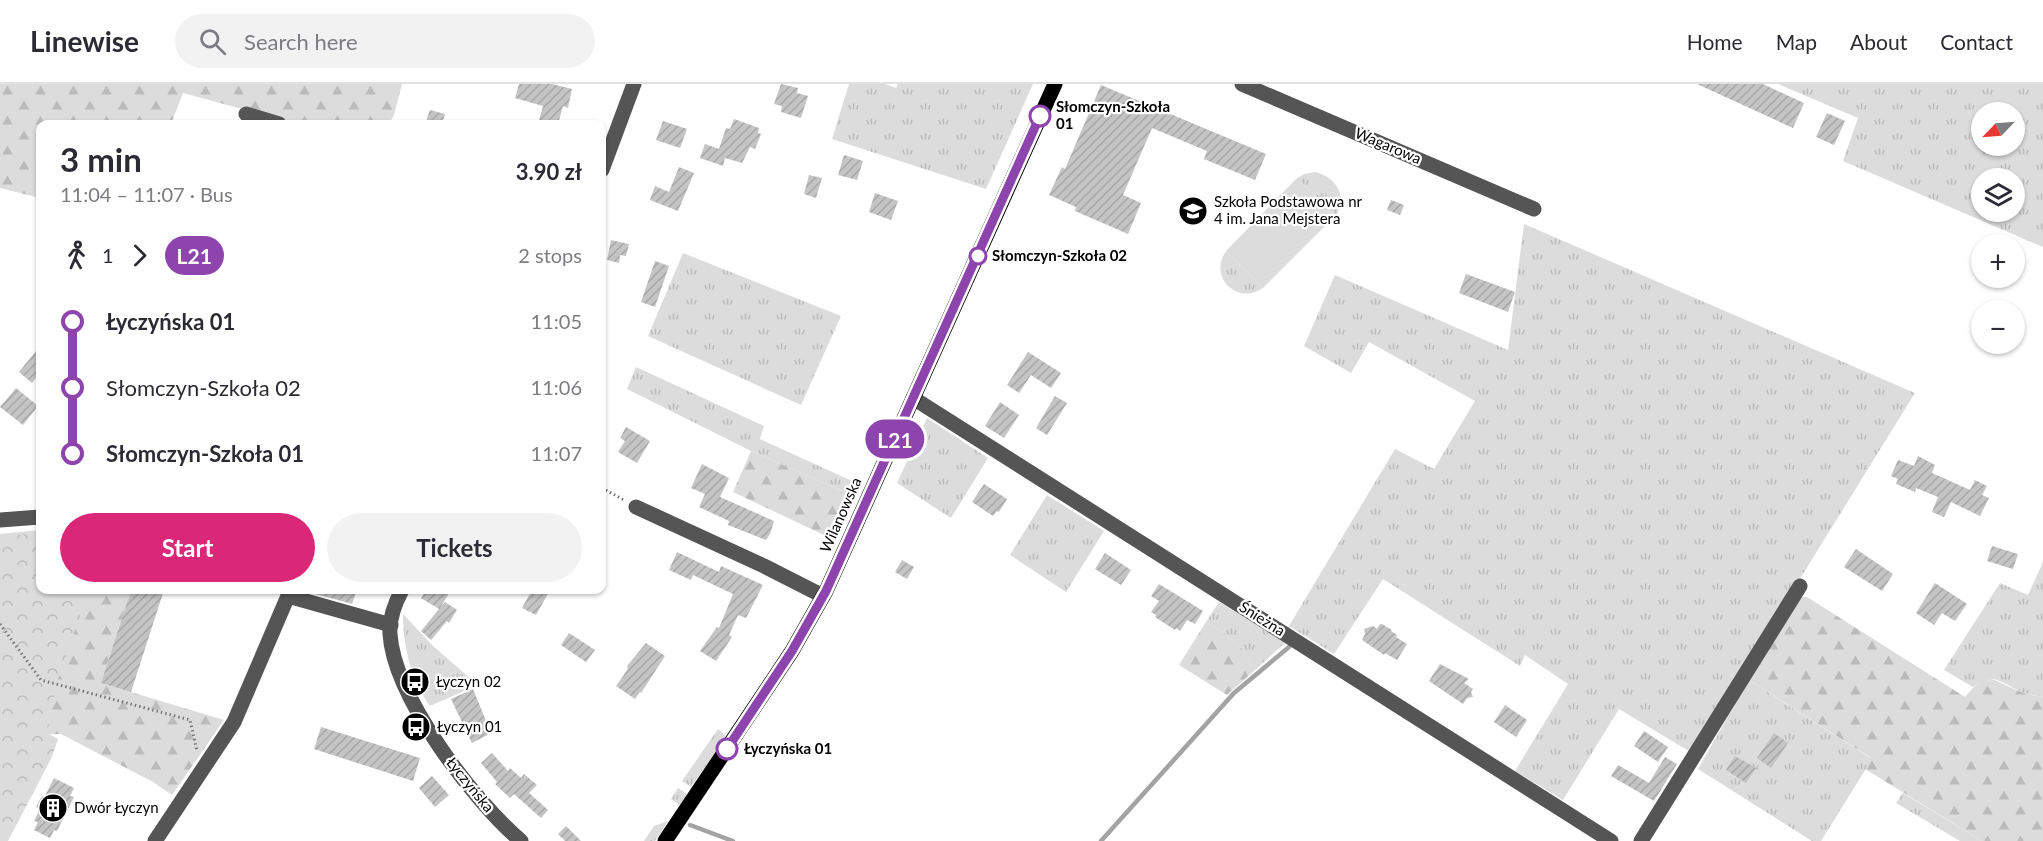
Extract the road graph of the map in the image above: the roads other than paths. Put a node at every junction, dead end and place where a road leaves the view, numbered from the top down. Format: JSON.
{"nodes":[{"id":1,"x":634,"y":84,"type":"edge"},
{"id":2,"x":1055,"y":84,"type":"edge"},
{"id":3,"x":1242,"y":84,"type":"edge"},
{"id":4,"x":246,"y":114,"type":"dead end"},
{"id":5,"x":266,"y":120,"type":"edge"},
{"id":6,"x":606,"y":159,"type":"edge"},
{"id":7,"x":1534,"y":209,"type":"dead end"},
{"id":8,"x":913,"y":398,"type":"junction"},
{"id":9,"x":636,"y":507,"type":"road end"},
{"id":10,"x":36,"y":517,"type":"edge"},
{"id":11,"x":0,"y":520,"type":"edge"},
{"id":12,"x":1800,"y":586,"type":"dead end"},
{"id":13,"x":400,"y":594,"type":"edge"},
{"id":14,"x":823,"y":596,"type":"junction"},
{"id":15,"x":391,"y":625,"type":"junction"},
{"id":16,"x":155,"y":841,"type":"edge"},
{"id":17,"x":521,"y":841,"type":"edge"},
{"id":18,"x":665,"y":841,"type":"edge"},
{"id":19,"x":1611,"y":841,"type":"edge"},
{"id":20,"x":1641,"y":841,"type":"edge"}],
"edges":[{"from":1,"to":6,"type":"street"},
{"from":2,"to":8,"type":"main road","name":"Wilanowska"},
{"from":3,"to":7,"type":"street","name":"Wagarowa"},
{"from":4,"to":5,"type":"street"},
{"from":8,"to":14,"type":"main road","name":"Wilanowska"},
{"from":8,"to":19,"type":"street","name":"Śnieżna"},
{"from":9,"to":14,"type":"street"},
{"from":10,"to":11,"type":"street"},
{"from":12,"to":20,"type":"street"},
{"from":13,"to":15,"type":"street","name":"Łyczyńska"},
{"from":14,"to":18,"type":"main road","name":"Wilanowska"},
{"from":15,"to":16,"type":"street"},
{"from":15,"to":17,"type":"street","name":"Łyczyńska"}]}
